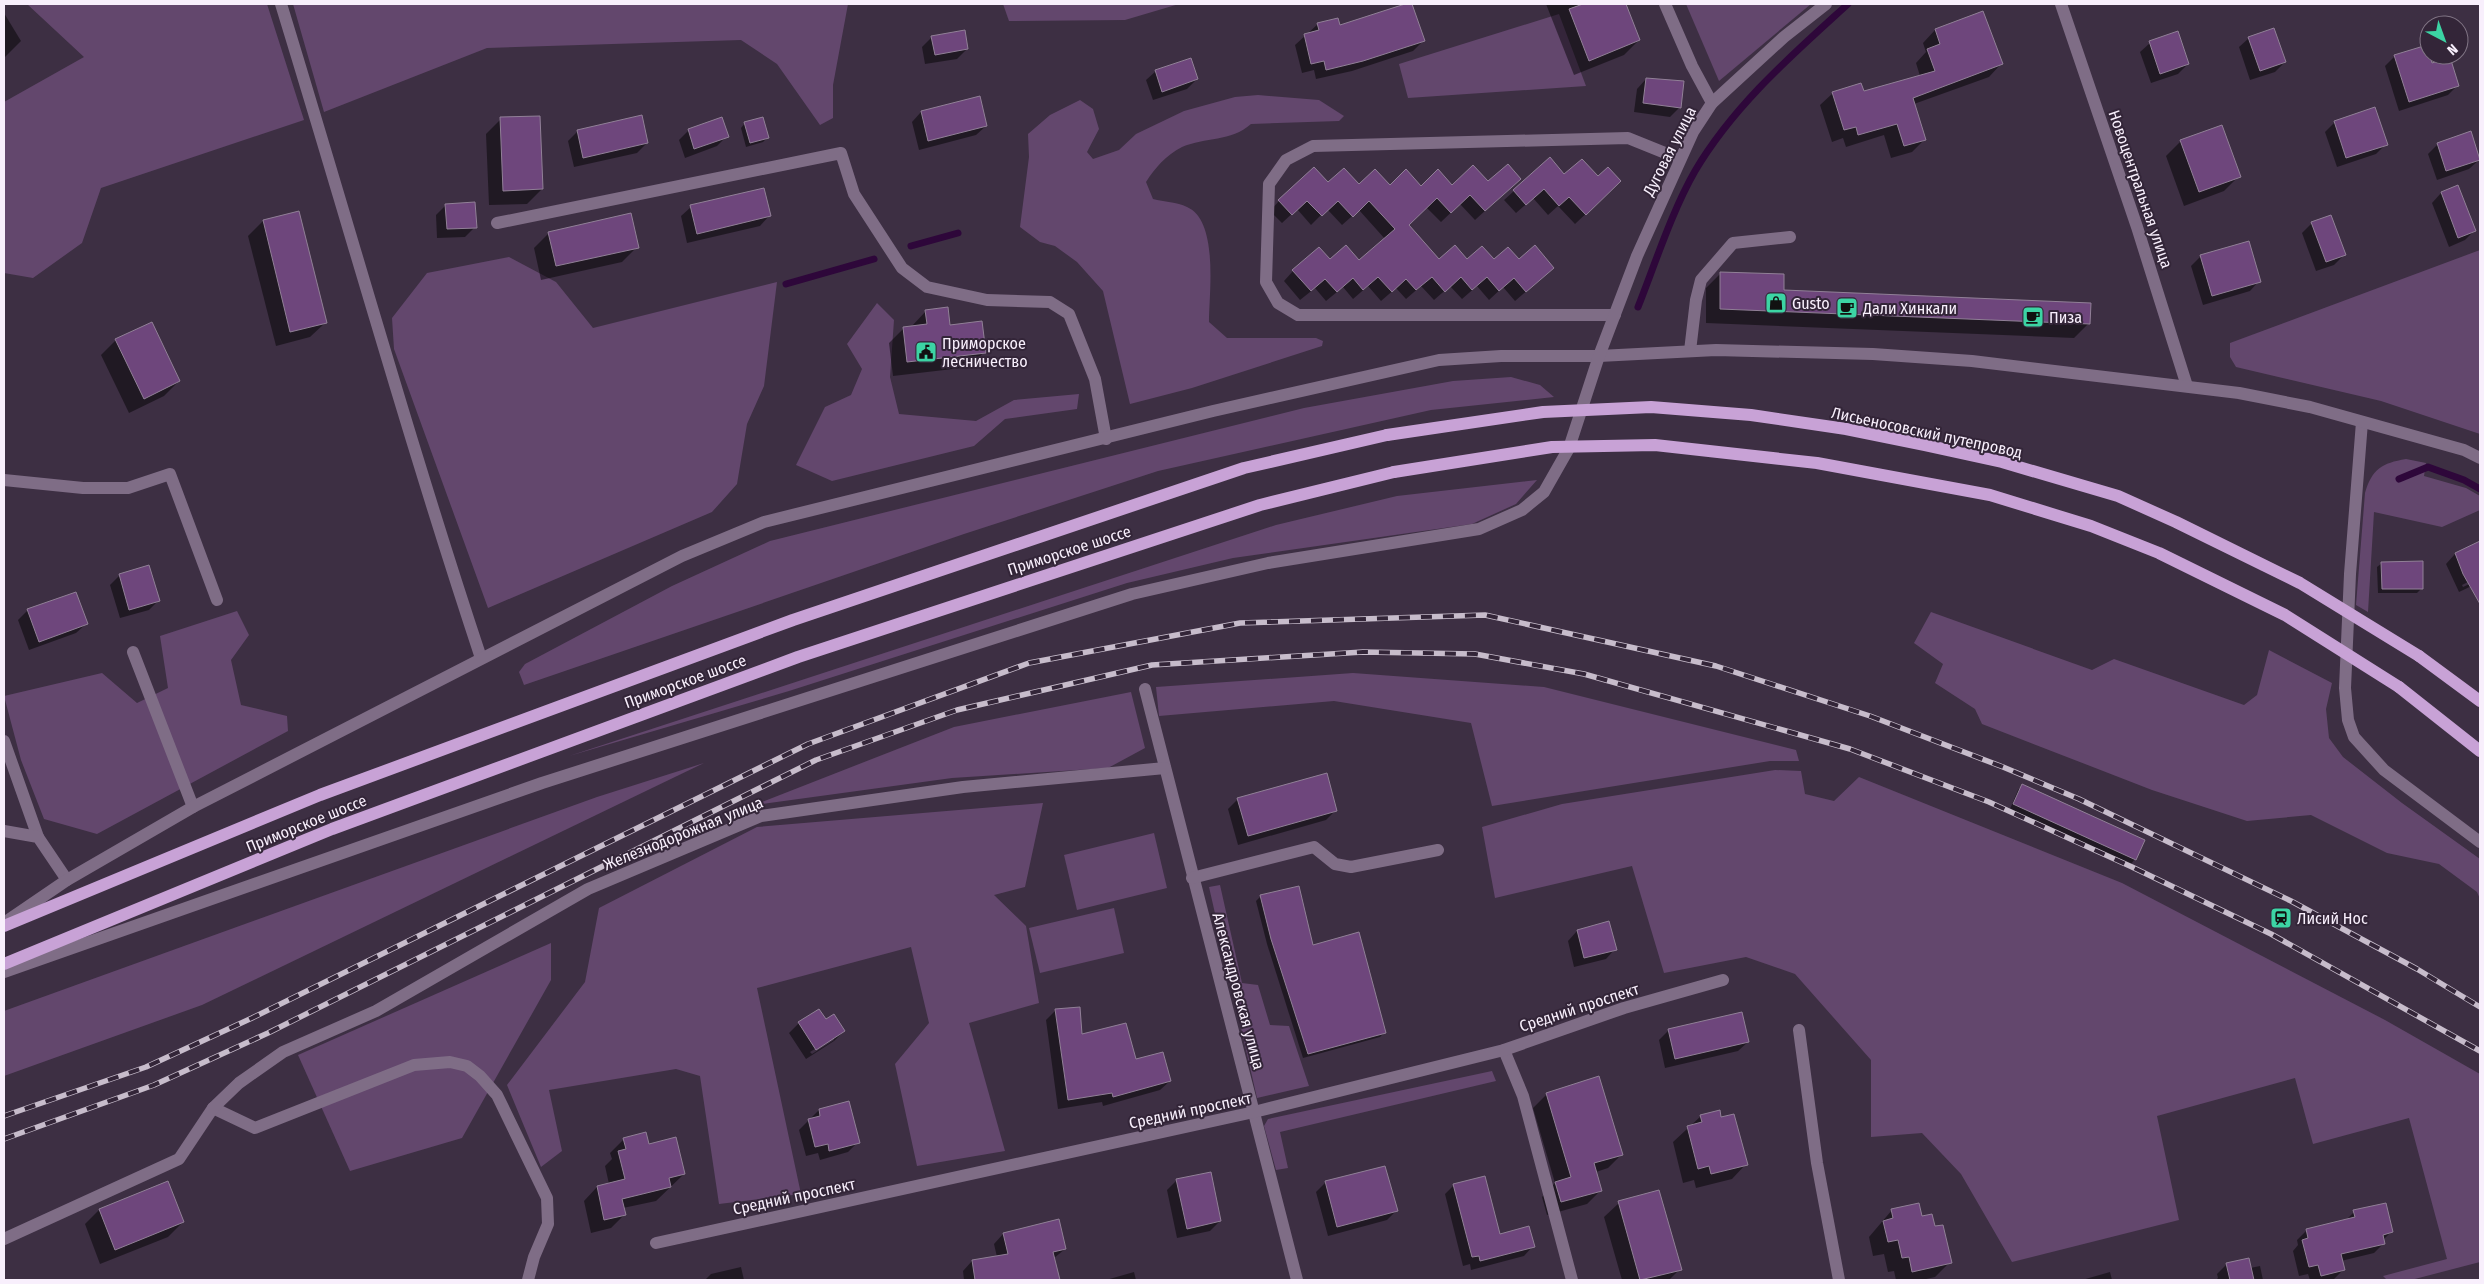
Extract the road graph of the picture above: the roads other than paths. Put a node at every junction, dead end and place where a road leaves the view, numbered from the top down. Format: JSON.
{"nodes":[{"id":1,"x":281,"y":4,"type":"edge"},
{"id":2,"x":1665,"y":4,"type":"edge"},
{"id":3,"x":1826,"y":4,"type":"edge"},
{"id":4,"x":2061,"y":4,"type":"edge"},
{"id":5,"x":1712,"y":103,"type":"junction"},
{"id":6,"x":1680,"y":159,"type":"junction"},
{"id":7,"x":496,"y":223,"type":"dead end"},
{"id":8,"x":1790,"y":237,"type":"dead end"},
{"id":9,"x":1615,"y":315,"type":"junction"},
{"id":10,"x":1690,"y":351,"type":"junction"},
{"id":11,"x":1599,"y":356,"type":"junction"},
{"id":12,"x":2187,"y":386,"type":"junction"},
{"id":13,"x":2362,"y":422,"type":"junction"},
{"id":14,"x":1387,"y":435,"type":"joint"},
{"id":15,"x":1106,"y":439,"type":"junction"},
{"id":16,"x":2480,"y":458,"type":"edge"},
{"id":17,"x":4,"y":480,"type":"edge"},
{"id":18,"x":218,"y":600,"type":"dead end"},
{"id":19,"x":133,"y":652,"type":"dead end"},
{"id":20,"x":481,"y":658,"type":"junction"},
{"id":21,"x":1145,"y":689,"type":"dead end"},
{"id":22,"x":2480,"y":701,"type":"edge"},
{"id":23,"x":4,"y":741,"type":"edge"},
{"id":24,"x":2480,"y":751,"type":"edge"},
{"id":25,"x":1165,"y":768,"type":"junction"},
{"id":26,"x":193,"y":807,"type":"junction"},
{"id":27,"x":4,"y":831,"type":"edge"},
{"id":28,"x":38,"y":837,"type":"junction"},
{"id":29,"x":2480,"y":842,"type":"edge"},
{"id":30,"x":1438,"y":850,"type":"dead end"},
{"id":31,"x":1192,"y":878,"type":"junction"},
{"id":32,"x":67,"y":880,"type":"junction"},
{"id":33,"x":4,"y":925,"type":"edge"},
{"id":34,"x":4,"y":964,"type":"edge"},
{"id":35,"x":4,"y":972,"type":"edge"},
{"id":36,"x":1723,"y":980,"type":"dead end"},
{"id":37,"x":1799,"y":1030,"type":"dead end"},
{"id":38,"x":1504,"y":1050,"type":"junction"},
{"id":39,"x":213,"y":1108,"type":"junction"},
{"id":40,"x":1254,"y":1112,"type":"junction"},
{"id":41,"x":4,"y":1240,"type":"edge"},
{"id":42,"x":656,"y":1243,"type":"dead end"},
{"id":43,"x":528,"y":1280,"type":"edge"},
{"id":44,"x":1297,"y":1280,"type":"edge"},
{"id":45,"x":1572,"y":1280,"type":"edge"},
{"id":46,"x":1840,"y":1280,"type":"edge"}],
"edges":[{"from":1,"to":20,"type":"street"},
{"from":2,"to":5,"type":"street"},
{"from":3,"to":5,"type":"street","name":"Дуговая улица"},
{"from":4,"to":12,"type":"street","name":"Новоцентральная улица"},
{"from":5,"to":6,"type":"street","name":"Дуговая улица"},
{"from":6,"to":9,"type":"street","name":"Дуговая улица"},
{"from":6,"to":9,"type":"street"},
{"from":7,"to":15,"type":"street"},
{"from":8,"to":10,"type":"street"},
{"from":9,"to":11,"type":"street","name":"Дуговая улица"},
{"from":10,"to":11,"type":"street"},
{"from":10,"to":12,"type":"street"},
{"from":11,"to":15,"type":"street"},
{"from":11,"to":35,"type":"street","name":"Дуговая улица"},
{"from":12,"to":13,"type":"street"},
{"from":13,"to":16,"type":"street"},
{"from":13,"to":29,"type":"street"},
{"from":14,"to":22,"type":"main road","name":"Лисьеносовский путепровод","bridge":true},
{"from":14,"to":33,"type":"main road","name":"Приморское шоссе"},
{"from":15,"to":20,"type":"street"},
{"from":17,"to":18,"type":"street"},
{"from":19,"to":26,"type":"street"},
{"from":20,"to":26,"type":"street"},
{"from":21,"to":25,"type":"street","name":"Александровская улица"},
{"from":23,"to":28,"type":"street"},
{"from":24,"to":34,"type":"main road","name":"Приморское шоссе","bridge":true},
{"from":25,"to":31,"type":"street","name":"Александровская улица"},
{"from":25,"to":39,"type":"street","name":"Железнодорожная улица"},
{"from":26,"to":32,"type":"street"},
{"from":27,"to":28,"type":"street"},
{"from":28,"to":32,"type":"street"},
{"from":30,"to":31,"type":"street"},
{"from":31,"to":40,"type":"street","name":"Александровская улица"},
{"from":32,"to":33,"type":"street"},
{"from":36,"to":38,"type":"street","name":"Средний проспект"},
{"from":37,"to":46,"type":"street"},
{"from":38,"to":40,"type":"street","name":"Средний проспект"},
{"from":38,"to":45,"type":"street"},
{"from":39,"to":41,"type":"street","name":"Железнодорожная улица"},
{"from":39,"to":43,"type":"street"},
{"from":40,"to":42,"type":"street","name":"Средний проспект"},
{"from":40,"to":44,"type":"street","name":"Александровская улица"}]}
